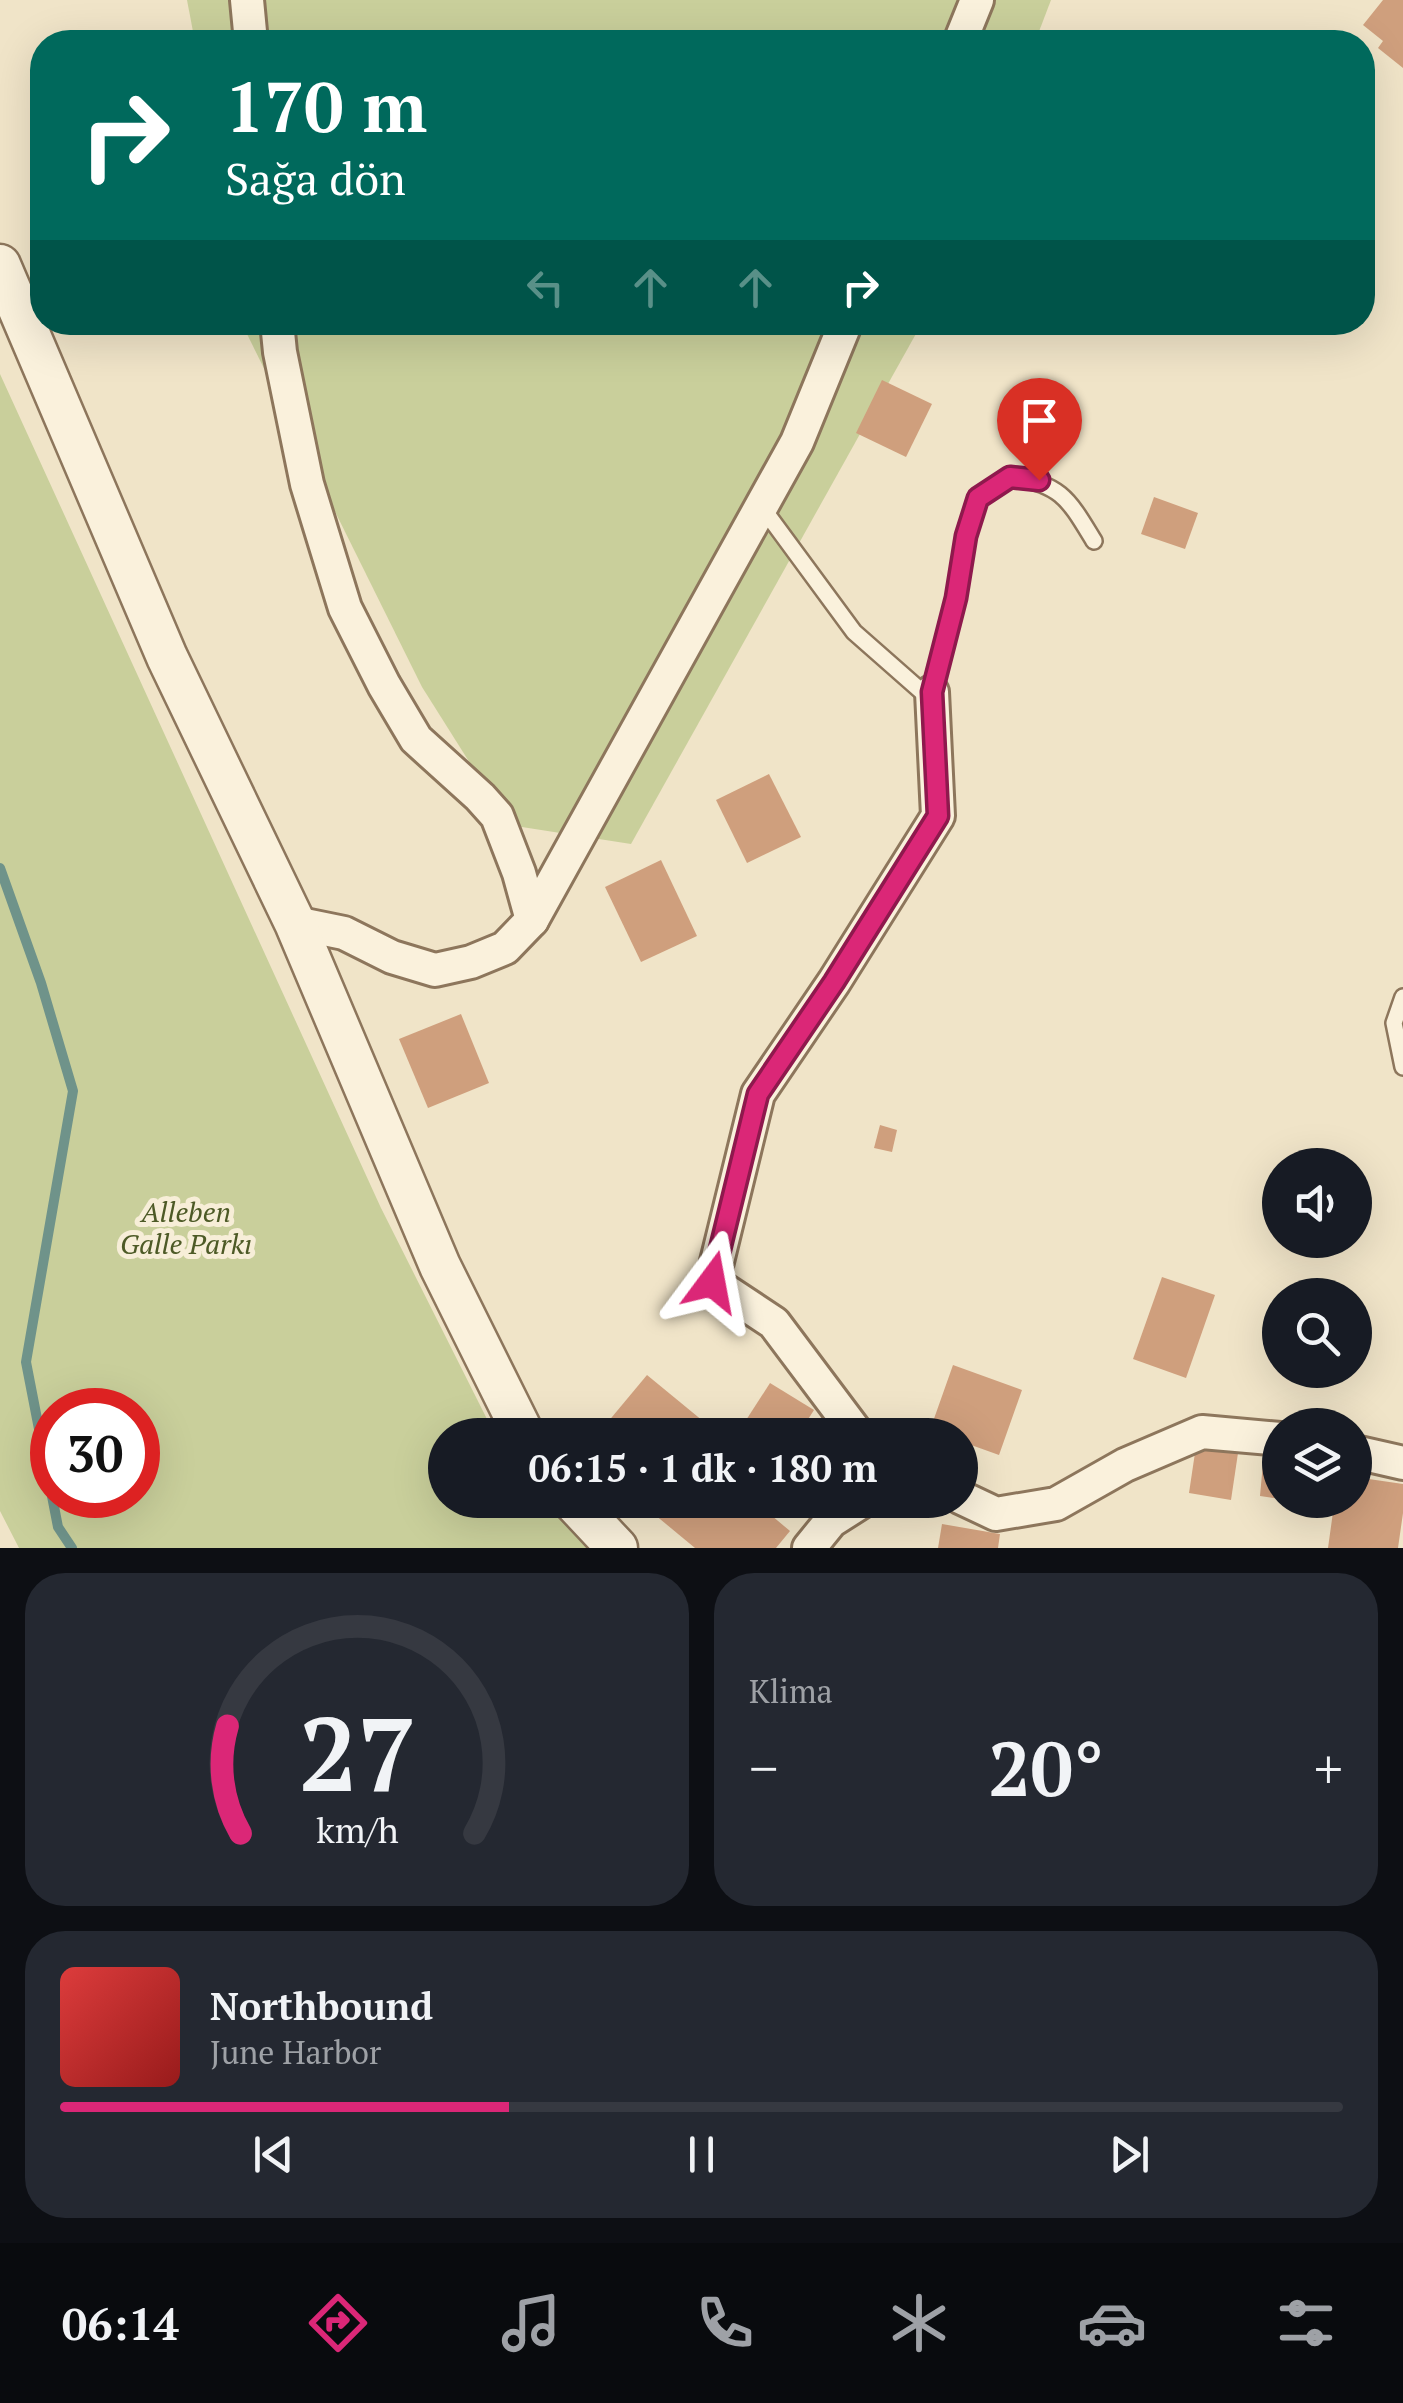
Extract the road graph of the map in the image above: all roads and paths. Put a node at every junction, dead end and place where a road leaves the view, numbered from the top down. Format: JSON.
{"nodes":[{"id":1,"x":246,"y":0,"type":"edge"},
{"id":2,"x":978,"y":0,"type":"edge"},
{"id":3,"x":250,"y":30,"type":"edge"},
{"id":4,"x":965,"y":30,"type":"edge"},
{"id":5,"x":0,"y":265,"type":"edge"},
{"id":6,"x":279,"y":335,"type":"edge"},
{"id":7,"x":841,"y":335,"type":"edge"},
{"id":8,"x":762,"y":507,"type":"junction"},
{"id":9,"x":1094,"y":541,"type":"dead end"},
{"id":10,"x":932,"y":696,"type":"junction"},
{"id":11,"x":532,"y":920,"type":"junction"},
{"id":12,"x":295,"y":923,"type":"junction"},
{"id":13,"x":1403,"y":996,"type":"edge"},
{"id":14,"x":1403,"y":1067,"type":"edge"},
{"id":15,"x":516,"y":1418,"type":"edge"},
{"id":16,"x":845,"y":1418,"type":"edge"},
{"id":17,"x":1262,"y":1437,"type":"edge"},
{"id":18,"x":1372,"y":1456,"type":"edge"},
{"id":19,"x":1403,"y":1462,"type":"edge"},
{"id":20,"x":978,"y":1506,"type":"edge"},
{"id":21,"x":589,"y":1518,"type":"edge"},
{"id":22,"x":836,"y":1518,"type":"edge"},
{"id":23,"x":618,"y":1548,"type":"edge"},
{"id":24,"x":809,"y":1548,"type":"edge"}],
"edges":[{"from":1,"to":3,"type":"street"},
{"from":2,"to":4,"type":"street"},
{"from":5,"to":12,"type":"street"},
{"from":6,"to":11,"type":"street"},
{"from":7,"to":8,"type":"street"},
{"from":8,"to":10,"type":"lane"},
{"from":8,"to":11,"type":"street"},
{"from":9,"to":10,"type":"lane"},
{"from":10,"to":16,"type":"street"},
{"from":11,"to":12,"type":"street"},
{"from":12,"to":15,"type":"street"},
{"from":13,"to":14,"type":"lane"},
{"from":17,"to":20,"type":"street"},
{"from":18,"to":19,"type":"street"},
{"from":21,"to":23,"type":"street"},
{"from":22,"to":24,"type":"street"}]}
